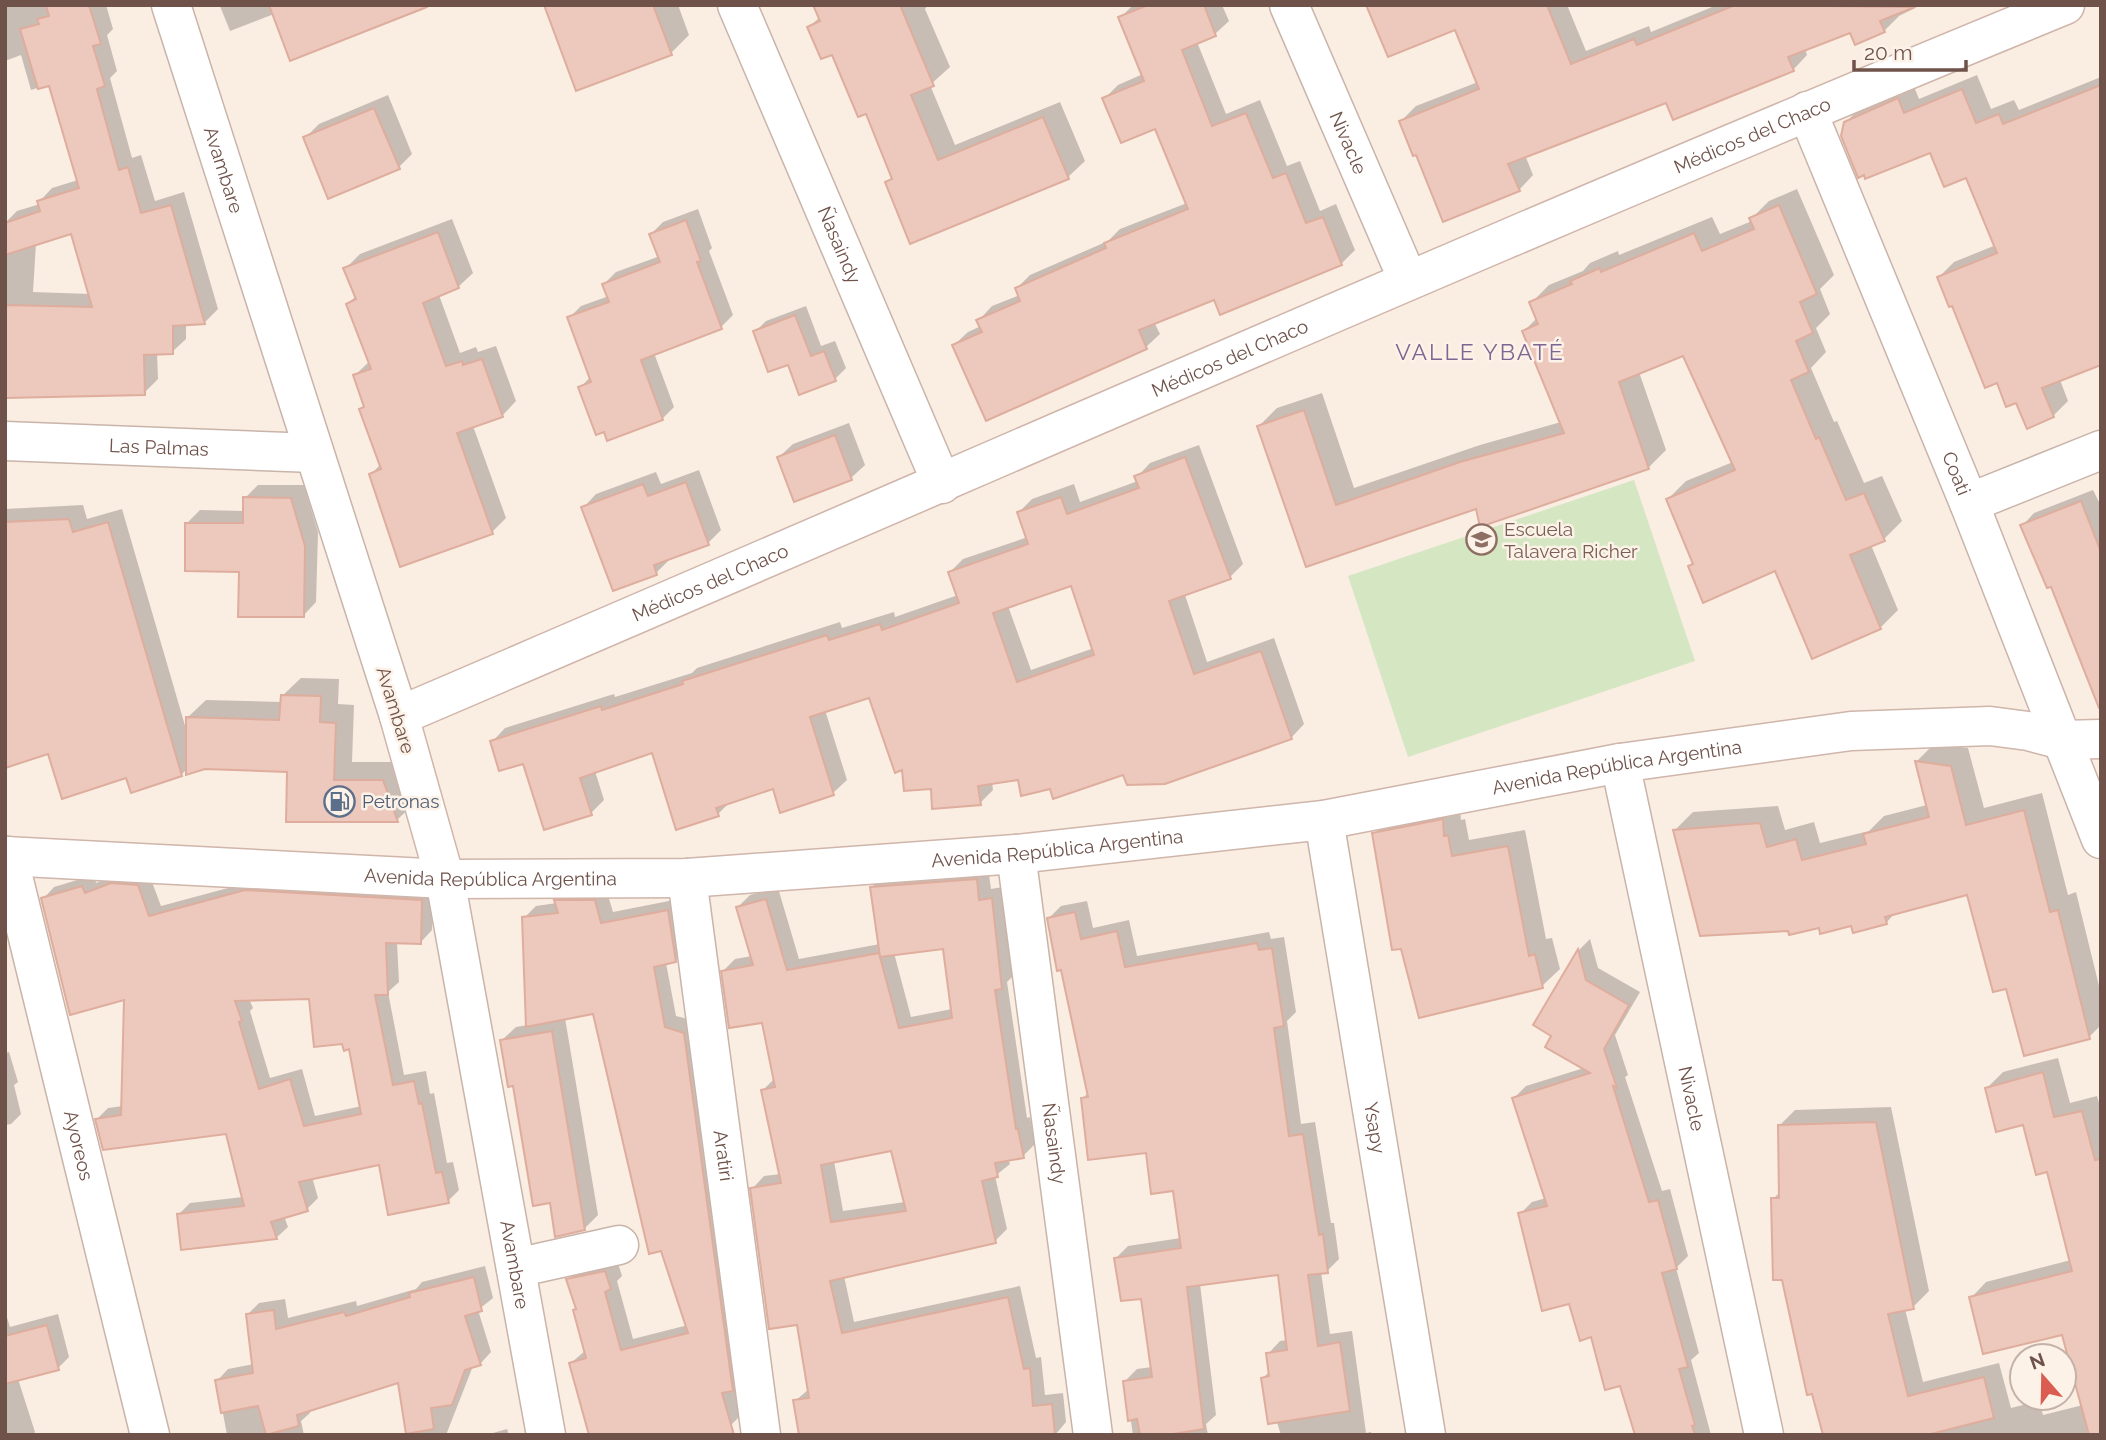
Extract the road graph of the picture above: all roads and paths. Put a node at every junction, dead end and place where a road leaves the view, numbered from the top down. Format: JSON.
{"nodes":[{"id":1,"x":171,"y":5,"type":"edge"},
{"id":2,"x":737,"y":5,"type":"edge"},
{"id":3,"x":1289,"y":5,"type":"edge"},
{"id":4,"x":2065,"y":5,"type":"edge"},
{"id":5,"x":1807,"y":111,"type":"junction"},
{"id":6,"x":1408,"y":280,"type":"junction"},
{"id":7,"x":5,"y":441,"type":"edge"},
{"id":8,"x":2101,"y":450,"type":"edge"},
{"id":9,"x":314,"y":453,"type":"junction"},
{"id":10,"x":942,"y":484,"type":"junction"},
{"id":11,"x":1969,"y":503,"type":"junction"},
{"id":12,"x":399,"y":716,"type":"junction"},
{"id":13,"x":2101,"y":739,"type":"edge"},
{"id":14,"x":2062,"y":740,"type":"junction"},
{"id":15,"x":1620,"y":763,"type":"junction"},
{"id":16,"x":1324,"y":820,"type":"junction"},
{"id":17,"x":2101,"y":839,"type":"edge"},
{"id":18,"x":1016,"y":854,"type":"junction"},
{"id":19,"x":7,"y":856,"type":"edge"},
{"id":20,"x":687,"y":877,"type":"junction"},
{"id":21,"x":445,"y":879,"type":"junction"},
{"id":22,"x":619,"y":1245,"type":"dead end"},
{"id":23,"x":516,"y":1268,"type":"junction"},
{"id":24,"x":149,"y":1435,"type":"edge"},
{"id":25,"x":546,"y":1435,"type":"edge"},
{"id":26,"x":761,"y":1435,"type":"edge"},
{"id":27,"x":1093,"y":1435,"type":"edge"},
{"id":28,"x":1426,"y":1435,"type":"edge"},
{"id":29,"x":1764,"y":1435,"type":"edge"}],
"edges":[{"from":1,"to":9,"type":"street","name":"Avambare"},
{"from":2,"to":10,"type":"street","name":"Ñasaindy"},
{"from":3,"to":6,"type":"street","name":"Nivacle"},
{"from":4,"to":5,"type":"street","name":"Médicos del Chaco"},
{"from":5,"to":6,"type":"street","name":"Médicos del Chaco"},
{"from":5,"to":11,"type":"street","name":"Coati"},
{"from":6,"to":10,"type":"street","name":"Médicos del Chaco"},
{"from":7,"to":9,"type":"street","name":"Las Palmas"},
{"from":8,"to":11,"type":"street"},
{"from":9,"to":12,"type":"street","name":"Avambare"},
{"from":10,"to":12,"type":"street","name":"Médicos del Chaco"},
{"from":11,"to":14,"type":"street","name":"Coati"},
{"from":12,"to":21,"type":"street","name":"Avambare"},
{"from":13,"to":14,"type":"street","name":"Avenida República Argentina"},
{"from":14,"to":15,"type":"street","name":"Avenida República Argentina"},
{"from":14,"to":17,"type":"street","name":"Coati"},
{"from":15,"to":16,"type":"street","name":"Avenida República Argentina"},
{"from":15,"to":29,"type":"street","name":"Nivacle"},
{"from":16,"to":18,"type":"street","name":"Avenida República Argentina"},
{"from":16,"to":28,"type":"street","name":"Ysapy"},
{"from":18,"to":20,"type":"street","name":"Avenida República Argentina"},
{"from":18,"to":27,"type":"street","name":"Ñasaindy"},
{"from":19,"to":21,"type":"street","name":"Avenida República Argentina"},
{"from":19,"to":24,"type":"street","name":"Ayoreos"},
{"from":20,"to":21,"type":"street","name":"Avenida República Argentina"},
{"from":20,"to":26,"type":"street","name":"Aratiri"},
{"from":21,"to":23,"type":"street","name":"Avambare"},
{"from":22,"to":23,"type":"street"},
{"from":23,"to":25,"type":"street","name":"Avambare"}]}
